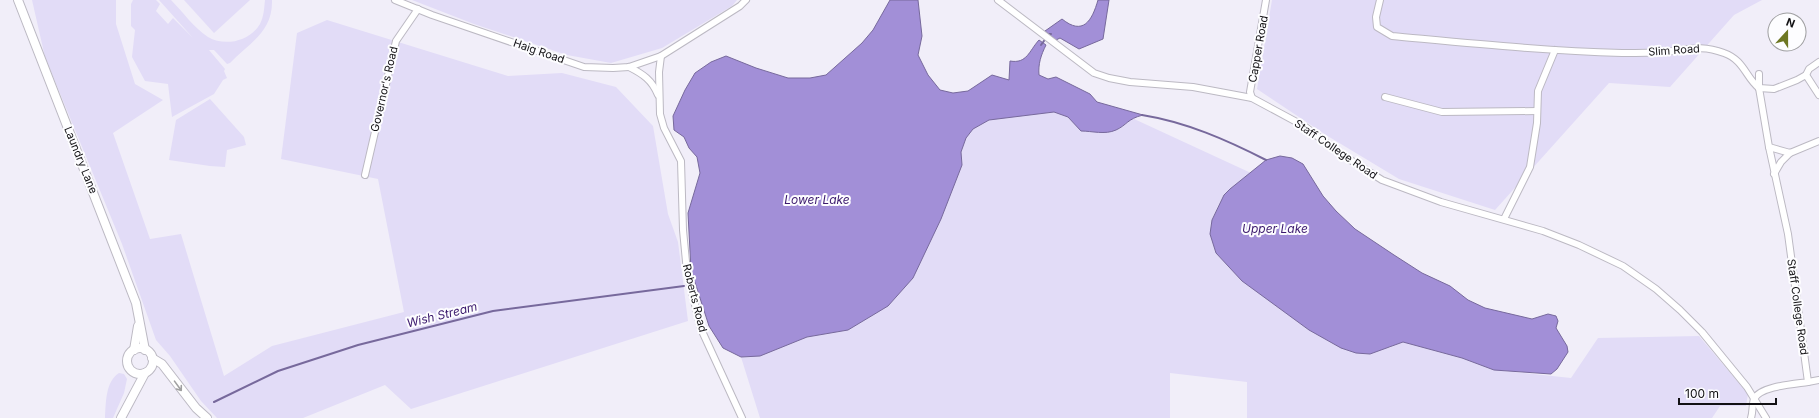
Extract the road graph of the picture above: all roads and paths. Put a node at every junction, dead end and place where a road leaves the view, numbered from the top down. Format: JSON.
{"nodes":[{"id":1,"x":18,"y":0,"type":"edge"},
{"id":2,"x":395,"y":0,"type":"edge"},
{"id":3,"x":746,"y":0,"type":"edge"},
{"id":4,"x":998,"y":0,"type":"edge"},
{"id":5,"x":1266,"y":0,"type":"edge"},
{"id":6,"x":1380,"y":0,"type":"edge"},
{"id":7,"x":418,"y":9,"type":"junction"},
{"id":8,"x":1555,"y":50,"type":"junction"},
{"id":9,"x":661,"y":56,"type":"junction"},
{"id":10,"x":1819,"y":62,"type":"edge"},
{"id":11,"x":629,"y":67,"type":"junction"},
{"id":12,"x":1759,"y":74,"type":"dead end"},
{"id":13,"x":1806,"y":75,"type":"junction"},
{"id":14,"x":1759,"y":88,"type":"junction"},
{"id":15,"x":1819,"y":95,"type":"edge"},
{"id":16,"x":1385,"y":97,"type":"dead end"},
{"id":17,"x":659,"y":98,"type":"junction"},
{"id":18,"x":1252,"y":98,"type":"junction"},
{"id":19,"x":1537,"y":111,"type":"junction"},
{"id":20,"x":1819,"y":141,"type":"edge"},
{"id":21,"x":1769,"y":147,"type":"junction"},
{"id":22,"x":1790,"y":154,"type":"junction"},
{"id":23,"x":364,"y":175,"type":"dead end"},
{"id":24,"x":1774,"y":176,"type":"junction"},
{"id":25,"x":1504,"y":219,"type":"junction"},
{"id":26,"x":139,"y":321,"type":"junction"},
{"id":27,"x":134,"y":350,"type":"junction"},
{"id":28,"x":145,"y":350,"type":"junction"},
{"id":29,"x":152,"y":358,"type":"junction"},
{"id":30,"x":134,"y":373,"type":"junction"},
{"id":31,"x":145,"y":373,"type":"junction"},
{"id":32,"x":1819,"y":380,"type":"edge"},
{"id":33,"x":1808,"y":382,"type":"junction"},
{"id":34,"x":1755,"y":398,"type":"junction"},
{"id":35,"x":1753,"y":407,"type":"junction"},
{"id":36,"x":125,"y":410,"type":"junction"},
{"id":37,"x":121,"y":418,"type":"edge"},
{"id":38,"x":207,"y":418,"type":"edge"},
{"id":39,"x":742,"y":418,"type":"edge"},
{"id":40,"x":1747,"y":418,"type":"edge"},
{"id":41,"x":1751,"y":418,"type":"edge"},
{"id":42,"x":1766,"y":418,"type":"edge"}],
"edges":[{"from":1,"to":26,"type":"street","name":"Laundry Lane"},
{"from":2,"to":7,"type":"street","name":"Haig Road"},
{"from":3,"to":9,"type":"street","name":"Haig Road"},
{"from":4,"to":18,"type":"street","name":"Staff College Road"},
{"from":5,"to":18,"type":"street","name":"Capper Road"},
{"from":6,"to":8,"type":"street","name":"Slim Road"},
{"from":7,"to":11,"type":"street","name":"Haig Road"},
{"from":7,"to":23,"type":"street","name":"Governor's Road"},
{"from":8,"to":14,"type":"street","name":"Slim Road"},
{"from":8,"to":19,"type":"street"},
{"from":9,"to":11,"type":"street","name":"Haig Road"},
{"from":9,"to":17,"type":"street"},
{"from":10,"to":13,"type":"street"},
{"from":11,"to":17,"type":"street"},
{"from":12,"to":14,"type":"street"},
{"from":13,"to":14,"type":"street"},
{"from":13,"to":15,"type":"street"},
{"from":14,"to":21,"type":"street","name":"Slim Road"},
{"from":16,"to":19,"type":"street"},
{"from":17,"to":39,"type":"street","name":"Roberts Road"},
{"from":18,"to":25,"type":"street","name":"Staff College Road"},
{"from":19,"to":25,"type":"street"},
{"from":20,"to":22,"type":"street"},
{"from":21,"to":22,"type":"street"},
{"from":21,"to":24,"type":"street","name":"Slim Road"},
{"from":22,"to":24,"type":"street"},
{"from":24,"to":33,"type":"street","name":"Staff College Road"},
{"from":25,"to":34,"type":"street","name":"Staff College Road"},
{"from":26,"to":27,"type":"street","name":"Laundry Lane"},
{"from":26,"to":28,"type":"street","name":"Laundry Lane"},
{"from":27,"to":28,"type":"street"},
{"from":27,"to":30,"type":"street"},
{"from":28,"to":29,"type":"street"},
{"from":29,"to":31,"type":"street"},
{"from":29,"to":38,"type":"street","one_way":true},
{"from":30,"to":31,"type":"street"},
{"from":30,"to":36,"type":"street"},
{"from":31,"to":36,"type":"street"},
{"from":32,"to":33,"type":"street"},
{"from":33,"to":34,"type":"street"},
{"from":34,"to":35,"type":"street"},
{"from":34,"to":42,"type":"street","name":"Staff College Road"},
{"from":35,"to":40,"type":"street"},
{"from":35,"to":41,"type":"street"},
{"from":36,"to":37,"type":"street"}]}
